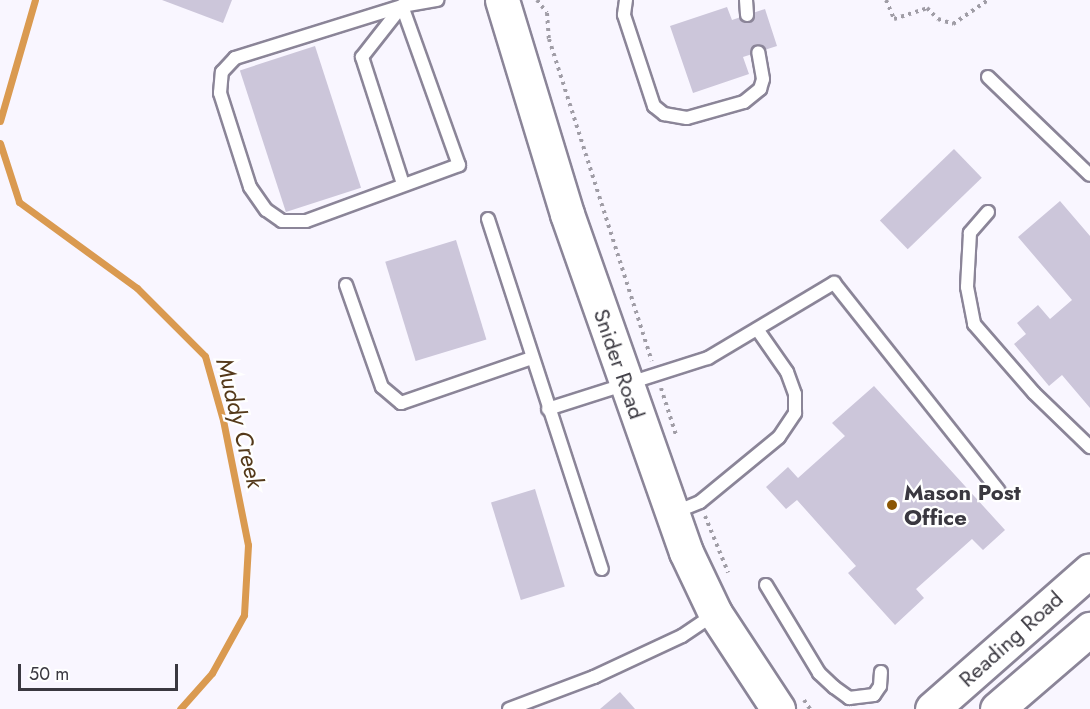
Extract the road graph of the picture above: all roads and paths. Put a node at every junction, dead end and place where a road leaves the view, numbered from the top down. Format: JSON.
{"nodes":[{"id":1,"x":438,"y":0,"type":"edge"},
{"id":2,"x":502,"y":0,"type":"edge"},
{"id":3,"x":627,"y":0,"type":"edge"},
{"id":4,"x":746,"y":0,"type":"edge"},
{"id":5,"x":886,"y":0,"type":"edge"},
{"id":6,"x":988,"y":0,"type":"edge"},
{"id":7,"x":402,"y":6,"type":"junction"},
{"id":8,"x":747,"y":15,"type":"dead end"},
{"id":9,"x":758,"y":52,"type":"dead end"},
{"id":10,"x":988,"y":77,"type":"dead end"},
{"id":11,"x":1090,"y":175,"type":"edge"},
{"id":12,"x":403,"y":184,"type":"junction"},
{"id":13,"x":988,"y":212,"type":"dead end"},
{"id":14,"x":488,"y":219,"type":"dead end"},
{"id":15,"x":346,"y":285,"type":"dead end"},
{"id":16,"x":757,"y":329,"type":"junction"},
{"id":17,"x":532,"y":358,"type":"junction"},
{"id":18,"x":626,"y":383,"type":"junction"},
{"id":19,"x":548,"y":409,"type":"junction"},
{"id":20,"x":1090,"y":447,"type":"edge"},
{"id":21,"x":999,"y":491,"type":"dead end"},
{"id":22,"x":672,"y":514,"type":"junction"},
{"id":23,"x":602,"y":569,"type":"dead end"},
{"id":24,"x":1090,"y":570,"type":"edge"},
{"id":25,"x":766,"y":585,"type":"dead end"},
{"id":26,"x":715,"y":613,"type":"junction"},
{"id":27,"x":1088,"y":636,"type":"edge"},
{"id":28,"x":881,"y":672,"type":"dead end"},
{"id":29,"x":509,"y":709,"type":"edge"},
{"id":30,"x":778,"y":709,"type":"edge"},
{"id":31,"x":932,"y":709,"type":"edge"},
{"id":32,"x":997,"y":709,"type":"edge"}],
"edges":[{"from":1,"to":7,"type":"lane"},
{"from":2,"to":18,"type":"street","name":"Snider Road"},
{"from":3,"to":9,"type":"lane"},
{"from":4,"to":8,"type":"lane"},
{"from":5,"to":6,"type":"path"},
{"from":7,"to":12,"type":"lane"},
{"from":7,"to":12,"type":"lane"},
{"from":7,"to":12,"type":"lane"},
{"from":10,"to":11,"type":"lane"},
{"from":13,"to":20,"type":"lane"},
{"from":14,"to":17,"type":"lane"},
{"from":15,"to":17,"type":"lane"},
{"from":16,"to":18,"type":"lane"},
{"from":16,"to":21,"type":"lane"},
{"from":16,"to":22,"type":"lane"},
{"from":17,"to":19,"type":"lane"},
{"from":18,"to":19,"type":"lane"},
{"from":18,"to":22,"type":"street","name":"Snider Road"},
{"from":19,"to":23,"type":"lane"},
{"from":22,"to":26,"type":"street","name":"Snider Road"},
{"from":24,"to":31,"type":"street","name":"Reading Road"},
{"from":25,"to":28,"type":"lane"},
{"from":26,"to":29,"type":"lane"},
{"from":26,"to":30,"type":"street","name":"Snider Road"},
{"from":27,"to":32,"type":"street","name":"Reading Road"}]}
